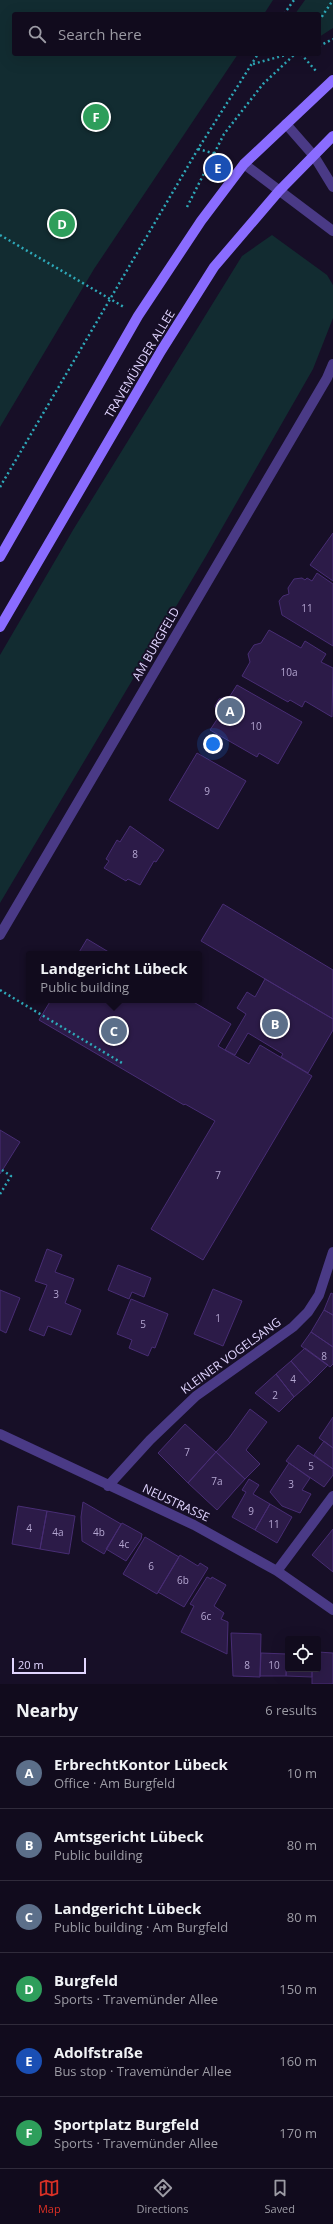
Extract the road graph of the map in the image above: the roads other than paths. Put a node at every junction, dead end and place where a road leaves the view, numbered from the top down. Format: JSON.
{"nodes":[{"id":1,"x":330,"y":82,"type":"edge"},
{"id":2,"x":286,"y":124,"type":"junction"},
{"id":3,"x":333,"y":136,"type":"edge"},
{"id":4,"x":314,"y":156,"type":"junction"},
{"id":5,"x":244,"y":164,"type":"junction"},
{"id":6,"x":333,"y":187,"type":"edge"},
{"id":7,"x":279,"y":192,"type":"junction"},
{"id":8,"x":333,"y":231,"type":"edge"},
{"id":9,"x":333,"y":364,"type":"edge"},
{"id":10,"x":0,"y":557,"type":"edge"},
{"id":11,"x":0,"y":627,"type":"edge"},
{"id":12,"x":0,"y":935,"type":"edge"},
{"id":13,"x":333,"y":1252,"type":"edge"},
{"id":14,"x":0,"y":1434,"type":"edge"},
{"id":15,"x":108,"y":1486,"type":"junction"},
{"id":16,"x":333,"y":1496,"type":"edge"},
{"id":17,"x":277,"y":1571,"type":"junction"},
{"id":18,"x":333,"y":1610,"type":"edge"}],
"edges":[{"from":1,"to":2,"type":"main road","name":"TRAVEMÜNDER ALLEE"},
{"from":2,"to":4,"type":"street"},
{"from":2,"to":5,"type":"main road","name":"TRAVEMÜNDER ALLEE"},
{"from":3,"to":4,"type":"main road","name":"TRAVEMÜNDER ALLEE"},
{"from":4,"to":6,"type":"street"},
{"from":4,"to":7,"type":"main road","name":"TRAVEMÜNDER ALLEE"},
{"from":5,"to":7,"type":"street"},
{"from":5,"to":10,"type":"main road","name":"TRAVEMÜNDER ALLEE"},
{"from":7,"to":8,"type":"street"},
{"from":7,"to":11,"type":"main road","name":"TRAVEMÜNDER ALLEE"},
{"from":9,"to":12,"type":"street","name":"AM BURGFELD"},
{"from":13,"to":15,"type":"street","name":"KLEINER VOGELSANG"},
{"from":14,"to":15,"type":"street","name":"NEUSTRASSE"},
{"from":15,"to":17,"type":"street","name":"NEUSTRASSE"},
{"from":16,"to":17,"type":"street"},
{"from":17,"to":18,"type":"street","name":"NEUSTRASSE"}]}
